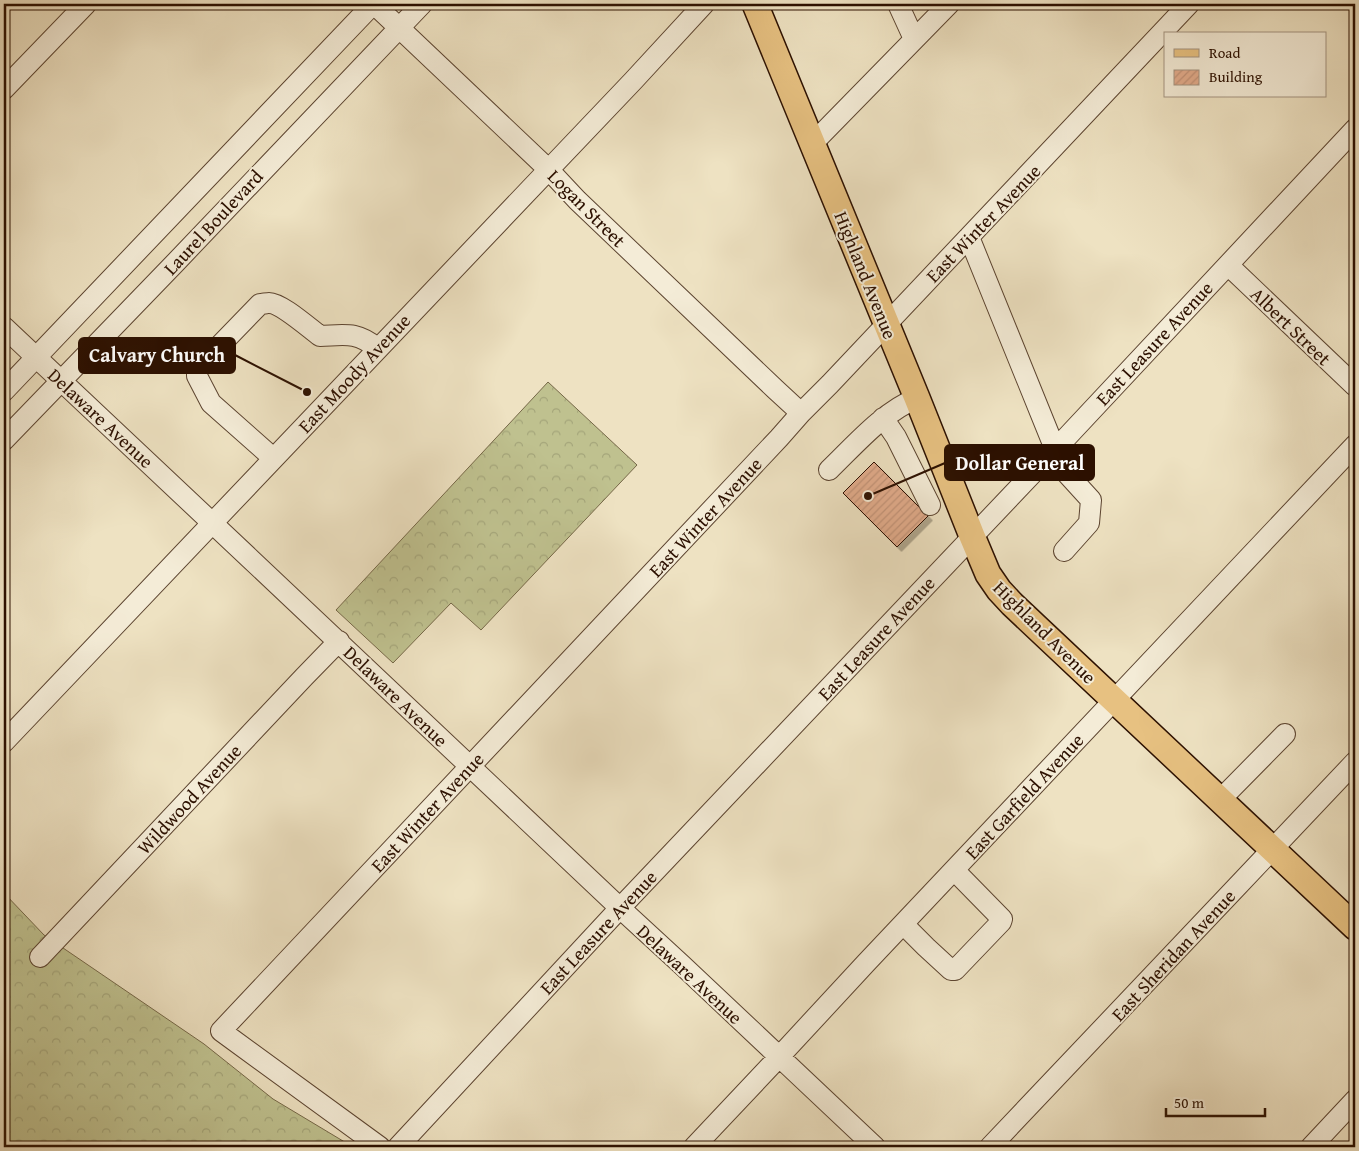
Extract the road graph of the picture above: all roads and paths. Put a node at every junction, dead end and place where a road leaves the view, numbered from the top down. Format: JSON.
{"nodes":[{"id":1,"x":86,"y":4,"type":"edge"},
{"id":2,"x":374,"y":4,"type":"edge"},
{"id":3,"x":422,"y":4,"type":"edge"},
{"id":4,"x":704,"y":4,"type":"edge"},
{"id":5,"x":755,"y":4,"type":"edge"},
{"id":6,"x":898,"y":4,"type":"edge"},
{"id":7,"x":949,"y":4,"type":"edge"},
{"id":8,"x":1189,"y":4,"type":"edge"},
{"id":9,"x":399,"y":28,"type":"junction"},
{"id":10,"x":914,"y":39,"type":"junction"},
{"id":11,"x":4,"y":89,"type":"edge"},
{"id":12,"x":1355,"y":129,"type":"edge"},
{"id":13,"x":812,"y":144,"type":"junction"},
{"id":14,"x":548,"y":169,"type":"junction"},
{"id":15,"x":969,"y":237,"type":"junction"},
{"id":16,"x":1228,"y":265,"type":"junction"},
{"id":17,"x":886,"y":324,"type":"junction"},
{"id":18,"x":4,"y":327,"type":"edge"},
{"id":19,"x":377,"y":348,"type":"junction"},
{"id":20,"x":36,"y":357,"type":"junction"},
{"id":21,"x":61,"y":381,"type":"junction"},
{"id":22,"x":1355,"y":386,"type":"edge"},
{"id":23,"x":4,"y":391,"type":"edge"},
{"id":24,"x":916,"y":398,"type":"junction"},
{"id":25,"x":801,"y":413,"type":"junction"},
{"id":26,"x":883,"y":418,"type":"junction"},
{"id":27,"x":4,"y":440,"type":"edge"},
{"id":28,"x":1355,"y":445,"type":"edge"},
{"id":29,"x":1052,"y":452,"type":"junction"},
{"id":30,"x":273,"y":458,"type":"junction"},
{"id":31,"x":829,"y":470,"type":"dead end"},
{"id":32,"x":930,"y":505,"type":"dead end"},
{"id":33,"x":212,"y":523,"type":"junction"},
{"id":34,"x":972,"y":536,"type":"junction"},
{"id":35,"x":1064,"y":551,"type":"dead end"},
{"id":36,"x":339,"y":642,"type":"junction"},
{"id":37,"x":1114,"y":700,"type":"junction"},
{"id":38,"x":1285,"y":734,"type":"dead end"},
{"id":39,"x":4,"y":742,"type":"edge"},
{"id":40,"x":1355,"y":762,"type":"edge"},
{"id":41,"x":470,"y":766,"type":"junction"},
{"id":42,"x":1220,"y":800,"type":"junction"},
{"id":43,"x":1272,"y":849,"type":"junction"},
{"id":44,"x":954,"y":870,"type":"junction"},
{"id":45,"x":620,"y":908,"type":"junction"},
{"id":46,"x":903,"y":924,"type":"junction"},
{"id":47,"x":1355,"y":926,"type":"edge"},
{"id":48,"x":40,"y":957,"type":"dead end"},
{"id":49,"x":779,"y":1057,"type":"junction"},
{"id":50,"x":1355,"y":1100,"type":"edge"},
{"id":51,"x":380,"y":1147,"type":"edge"},
{"id":52,"x":398,"y":1147,"type":"edge"},
{"id":53,"x":694,"y":1147,"type":"edge"},
{"id":54,"x":875,"y":1147,"type":"edge"},
{"id":55,"x":990,"y":1147,"type":"edge"},
{"id":56,"x":1311,"y":1147,"type":"edge"}],
"edges":[{"from":1,"to":11,"type":"street"},
{"from":2,"to":9,"type":"street","name":"Logan Street"},
{"from":2,"to":20,"type":"street","name":"Laurel Boulevard"},
{"from":3,"to":9,"type":"street","name":"Laurel Boulevard"},
{"from":4,"to":14,"type":"street","name":"East Moody Avenue"},
{"from":5,"to":13,"type":"main road","name":"Highland Avenue"},
{"from":6,"to":10,"type":"street"},
{"from":7,"to":10,"type":"street"},
{"from":8,"to":15,"type":"street","name":"East Winter Avenue"},
{"from":9,"to":14,"type":"street","name":"Logan Street"},
{"from":9,"to":21,"type":"street","name":"Laurel Boulevard"},
{"from":10,"to":13,"type":"street"},
{"from":12,"to":16,"type":"street","name":"East Leasure Avenue"},
{"from":13,"to":17,"type":"main road","name":"Highland Avenue"},
{"from":14,"to":19,"type":"street","name":"East Moody Avenue"},
{"from":14,"to":25,"type":"street","name":"Logan Street"},
{"from":15,"to":17,"type":"street","name":"East Winter Avenue"},
{"from":15,"to":29,"type":"street"},
{"from":16,"to":22,"type":"street","name":"Albert Street"},
{"from":16,"to":29,"type":"street","name":"East Leasure Avenue"},
{"from":17,"to":24,"type":"main road","name":"Highland Avenue"},
{"from":17,"to":25,"type":"street","name":"East Winter Avenue"},
{"from":18,"to":20,"type":"street","name":"Delaware Avenue"},
{"from":19,"to":30,"type":"street","name":"East Moody Avenue"},
{"from":19,"to":30,"type":"street"},
{"from":20,"to":21,"type":"street","name":"Delaware Avenue"},
{"from":20,"to":23,"type":"street","name":"Laurel Boulevard"},
{"from":21,"to":27,"type":"street","name":"Laurel Boulevard"},
{"from":21,"to":33,"type":"street","name":"Delaware Avenue"},
{"from":24,"to":26,"type":"street"},
{"from":24,"to":34,"type":"main road","name":"Highland Avenue"},
{"from":25,"to":41,"type":"street","name":"East Winter Avenue"},
{"from":26,"to":31,"type":"street"},
{"from":26,"to":32,"type":"street"},
{"from":28,"to":37,"type":"street","name":"East Garfield Avenue"},
{"from":29,"to":34,"type":"street","name":"East Leasure Avenue"},
{"from":29,"to":35,"type":"street"},
{"from":30,"to":33,"type":"street","name":"East Moody Avenue"},
{"from":33,"to":36,"type":"street","name":"Delaware Avenue"},
{"from":33,"to":39,"type":"street","name":"East Moody Avenue"},
{"from":34,"to":37,"type":"main road","name":"Highland Avenue"},
{"from":34,"to":45,"type":"street","name":"East Leasure Avenue"},
{"from":36,"to":41,"type":"street","name":"Delaware Avenue"},
{"from":36,"to":48,"type":"street","name":"Wildwood Avenue"},
{"from":37,"to":42,"type":"main road","name":"Highland Avenue"},
{"from":37,"to":44,"type":"street","name":"East Garfield Avenue"},
{"from":38,"to":42,"type":"street"},
{"from":40,"to":43,"type":"street","name":"East Sheridan Avenue"},
{"from":41,"to":45,"type":"street","name":"Delaware Avenue"},
{"from":41,"to":51,"type":"street","name":"East Winter Avenue"},
{"from":42,"to":43,"type":"main road","name":"Highland Avenue"},
{"from":43,"to":47,"type":"main road","name":"Highland Avenue"},
{"from":43,"to":55,"type":"street","name":"East Sheridan Avenue"},
{"from":44,"to":46,"type":"street","name":"East Garfield Avenue"},
{"from":44,"to":46,"type":"street"},
{"from":45,"to":49,"type":"street","name":"Delaware Avenue"},
{"from":45,"to":52,"type":"street","name":"East Leasure Avenue"},
{"from":46,"to":49,"type":"street","name":"East Garfield Avenue"},
{"from":49,"to":53,"type":"street","name":"East Garfield Avenue"},
{"from":49,"to":54,"type":"street","name":"Delaware Avenue"},
{"from":50,"to":56,"type":"street"}]}
